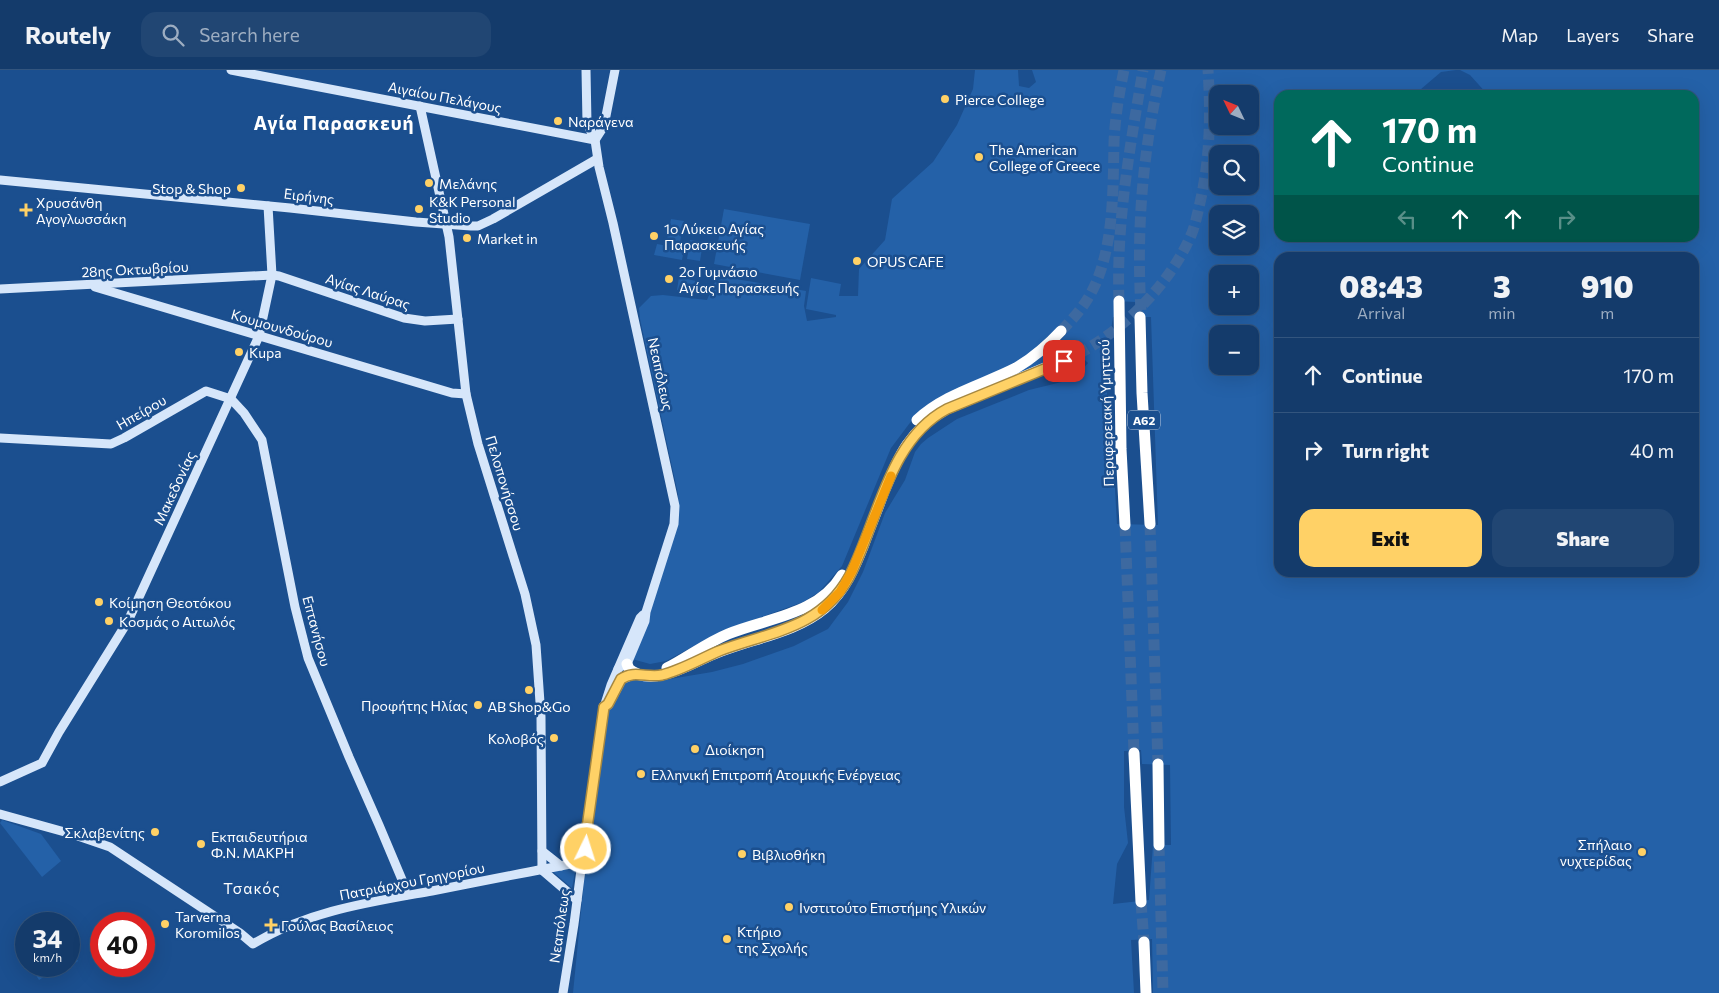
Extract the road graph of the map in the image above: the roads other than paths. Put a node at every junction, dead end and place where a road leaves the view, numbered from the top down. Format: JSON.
{"nodes":[{"id":1,"x":231,"y":70,"type":"edge"},
{"id":2,"x":586,"y":70,"type":"edge"},
{"id":3,"x":615,"y":70,"type":"edge"},
{"id":4,"x":420,"y":106,"type":"junction"},
{"id":5,"x":594,"y":140,"type":"junction"},
{"id":6,"x":597,"y":159,"type":"junction"},
{"id":7,"x":0,"y":180,"type":"edge"},
{"id":8,"x":268,"y":206,"type":"junction"},
{"id":9,"x":446,"y":224,"type":"junction"},
{"id":10,"x":272,"y":275,"type":"junction"},
{"id":11,"x":90,"y":285,"type":"junction"},
{"id":12,"x":0,"y":289,"type":"edge"},
{"id":13,"x":1119,"y":300,"type":"tunnel mouth"},
{"id":14,"x":1140,"y":317,"type":"tunnel mouth"},
{"id":15,"x":458,"y":319,"type":"junction"},
{"id":16,"x":1062,"y":332,"type":"tunnel mouth"},
{"id":17,"x":259,"y":336,"type":"junction"},
{"id":18,"x":1078,"y":354,"type":"tunnel mouth"},
{"id":19,"x":466,"y":394,"type":"junction"},
{"id":20,"x":231,"y":400,"type":"junction"},
{"id":21,"x":0,"y":438,"type":"edge"},
{"id":22,"x":1150,"y":524,"type":"tunnel mouth"},
{"id":23,"x":1125,"y":525,"type":"tunnel mouth"},
{"id":24,"x":623,"y":666,"type":"junction"},
{"id":25,"x":635,"y":673,"type":"junction"},
{"id":26,"x":604,"y":707,"type":"junction"},
{"id":27,"x":1134,"y":753,"type":"tunnel mouth"},
{"id":28,"x":1158,"y":764,"type":"tunnel mouth"},
{"id":29,"x":0,"y":782,"type":"edge"},
{"id":30,"x":0,"y":814,"type":"edge"},
{"id":31,"x":1159,"y":845,"type":"tunnel mouth"},
{"id":32,"x":542,"y":850,"type":"junction"},
{"id":33,"x":582,"y":862,"type":"junction"},
{"id":34,"x":562,"y":866,"type":"junction"},
{"id":35,"x":542,"y":870,"type":"junction"},
{"id":36,"x":406,"y":895,"type":"junction"},
{"id":37,"x":577,"y":900,"type":"junction"},
{"id":38,"x":1141,"y":902,"type":"tunnel mouth"},
{"id":39,"x":1144,"y":942,"type":"tunnel mouth"},
{"id":40,"x":563,"y":993,"type":"edge"},
{"id":41,"x":1146,"y":993,"type":"edge"}],
"edges":[{"from":1,"to":4,"type":"street","name":"Αιγαίου Πελάγους"},
{"from":2,"to":5,"type":"street","name":"Νεαπόλεως"},
{"from":3,"to":5,"type":"street"},
{"from":4,"to":5,"type":"street","name":"Αιγαίου Πελάγους"},
{"from":4,"to":9,"type":"street","name":"Πελοπονήσσου"},
{"from":5,"to":6,"type":"street","name":"Νεαπόλεως"},
{"from":6,"to":9,"type":"street","name":"Ειρήνης"},
{"from":6,"to":24,"type":"street","name":"Νεαπόλεως"},
{"from":7,"to":8,"type":"street","name":"Ειρήνης"},
{"from":8,"to":9,"type":"street","name":"Ειρήνης"},
{"from":8,"to":10,"type":"street","name":"Μακεδονίας"},
{"from":9,"to":15,"type":"street","name":"Πελοπονήσσου"},
{"from":10,"to":11,"type":"street","name":"28ης Οκτωβρίου"},
{"from":10,"to":15,"type":"street","name":"Αγίας Λαύρας"},
{"from":10,"to":17,"type":"street","name":"Μακεδονίας"},
{"from":11,"to":12,"type":"street","name":"28ης Οκτωβρίου"},
{"from":11,"to":17,"type":"street","name":"Κουμουνδούρου"},
{"from":13,"to":23,"type":"highway","name":"Περιφερειακή Υμηττού","number":"Α62"},
{"from":14,"to":22,"type":"highway","number":"Α62"},
{"from":15,"to":19,"type":"street","name":"Πελοπονήσσου"},
{"from":16,"to":24,"type":"highway"},
{"from":17,"to":19,"type":"street","name":"Κουμουνδούρου"},
{"from":17,"to":20,"type":"street","name":"Μακεδονίας"},
{"from":18,"to":25,"type":"highway"},
{"from":19,"to":32,"type":"street","name":"Πελοπονήσσου"},
{"from":20,"to":21,"type":"street","name":"Ηπείρου"},
{"from":20,"to":29,"type":"street","name":"Μακεδονίας"},
{"from":20,"to":36,"type":"street","name":"Επτανήσου"},
{"from":24,"to":25,"type":"highway"},
{"from":24,"to":26,"type":"street","name":"Νεαπόλεως"},
{"from":25,"to":26,"type":"highway"},
{"from":26,"to":33,"type":"street","name":"Νεαπόλεως"},
{"from":27,"to":38,"type":"highway"},
{"from":28,"to":31,"type":"highway"},
{"from":30,"to":36,"type":"street","name":"Πατριάρχου Γρηγορίου"},
{"from":32,"to":34,"type":"street"},
{"from":32,"to":35,"type":"street","name":"Πελοπονήσσου"},
{"from":33,"to":34,"type":"street","name":"Πατριάρχου Γρηγορίου"},
{"from":33,"to":37,"type":"street","name":"Νεαπόλεως"},
{"from":34,"to":35,"type":"street","name":"Πατριάρχου Γρηγορίου"},
{"from":35,"to":36,"type":"street","name":"Πατριάρχου Γρηγορίου"},
{"from":35,"to":37,"type":"street"},
{"from":37,"to":40,"type":"street","name":"Νεαπόλεως"},
{"from":39,"to":41,"type":"highway"}]}
